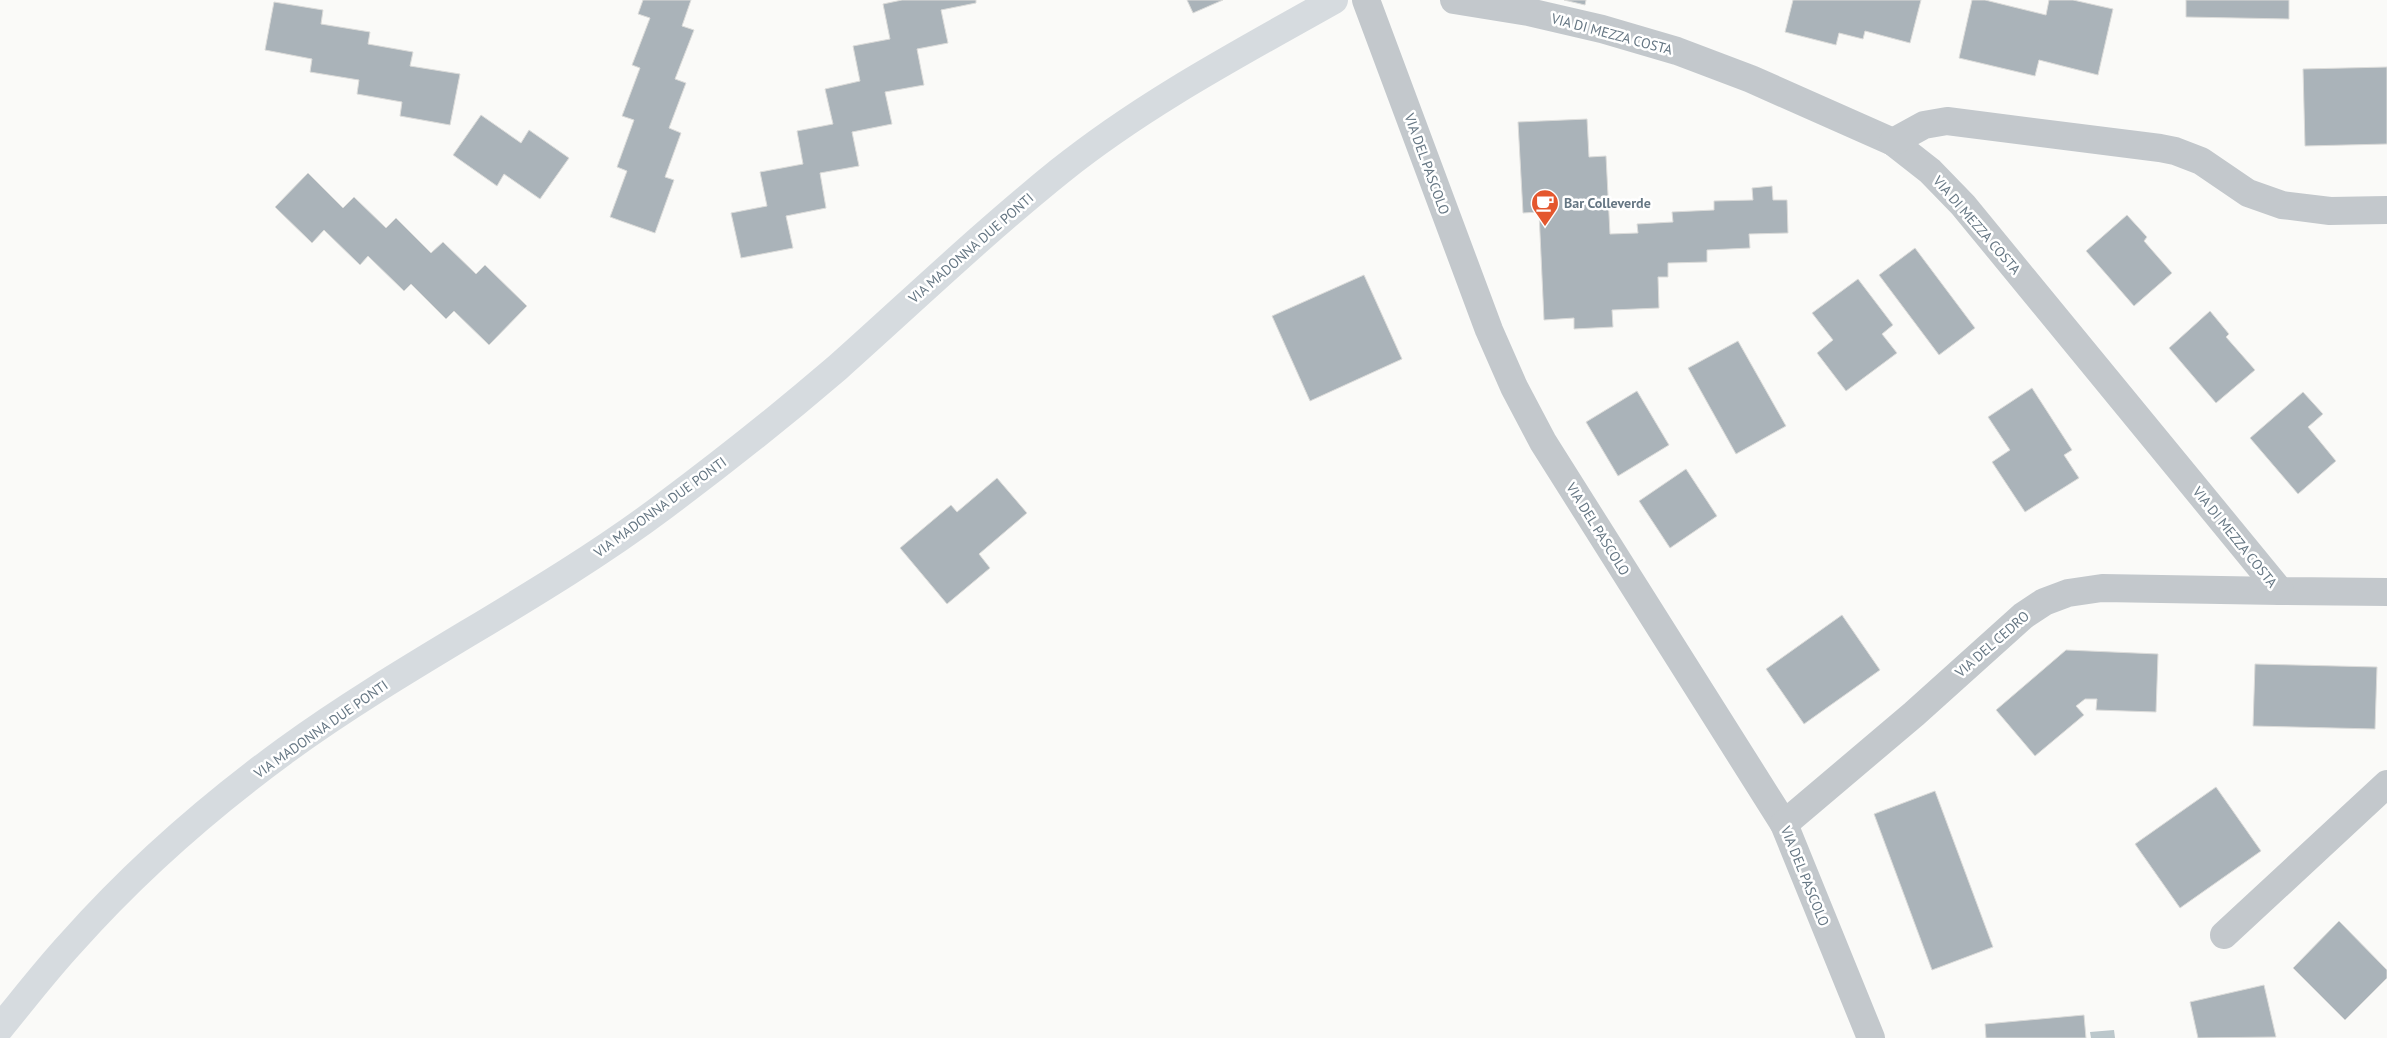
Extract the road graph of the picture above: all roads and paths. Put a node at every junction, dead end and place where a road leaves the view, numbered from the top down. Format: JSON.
{"nodes":[{"id":1,"x":1334,"y":0,"type":"edge"},
{"id":2,"x":1366,"y":0,"type":"edge"},
{"id":3,"x":1454,"y":0,"type":"edge"},
{"id":4,"x":1893,"y":142,"type":"junction"},
{"id":5,"x":2387,"y":210,"type":"edge"},
{"id":6,"x":2280,"y":591,"type":"junction"},
{"id":7,"x":2387,"y":592,"type":"edge"},
{"id":8,"x":2387,"y":784,"type":"edge"},
{"id":9,"x":1784,"y":824,"type":"junction"},
{"id":10,"x":2224,"y":935,"type":"dead end"},
{"id":11,"x":0,"y":1028,"type":"edge"},
{"id":12,"x":1871,"y":1038,"type":"edge"}],
"edges":[{"from":1,"to":11,"type":"main road","name":"VIA MADONNA DUE PONTI"},
{"from":2,"to":9,"type":"street","name":"VIA DEL PASCOLO"},
{"from":3,"to":4,"type":"street","name":"VIA DI MEZZA COSTA"},
{"from":4,"to":5,"type":"street"},
{"from":4,"to":6,"type":"street","name":"VIA DI MEZZA COSTA"},
{"from":6,"to":7,"type":"street","name":"VIA DI MEZZA COSTA"},
{"from":6,"to":9,"type":"street","name":"VIA DEL CEDRO"},
{"from":8,"to":10,"type":"street"},
{"from":9,"to":12,"type":"street","name":"VIA DEL PASCOLO"}]}
